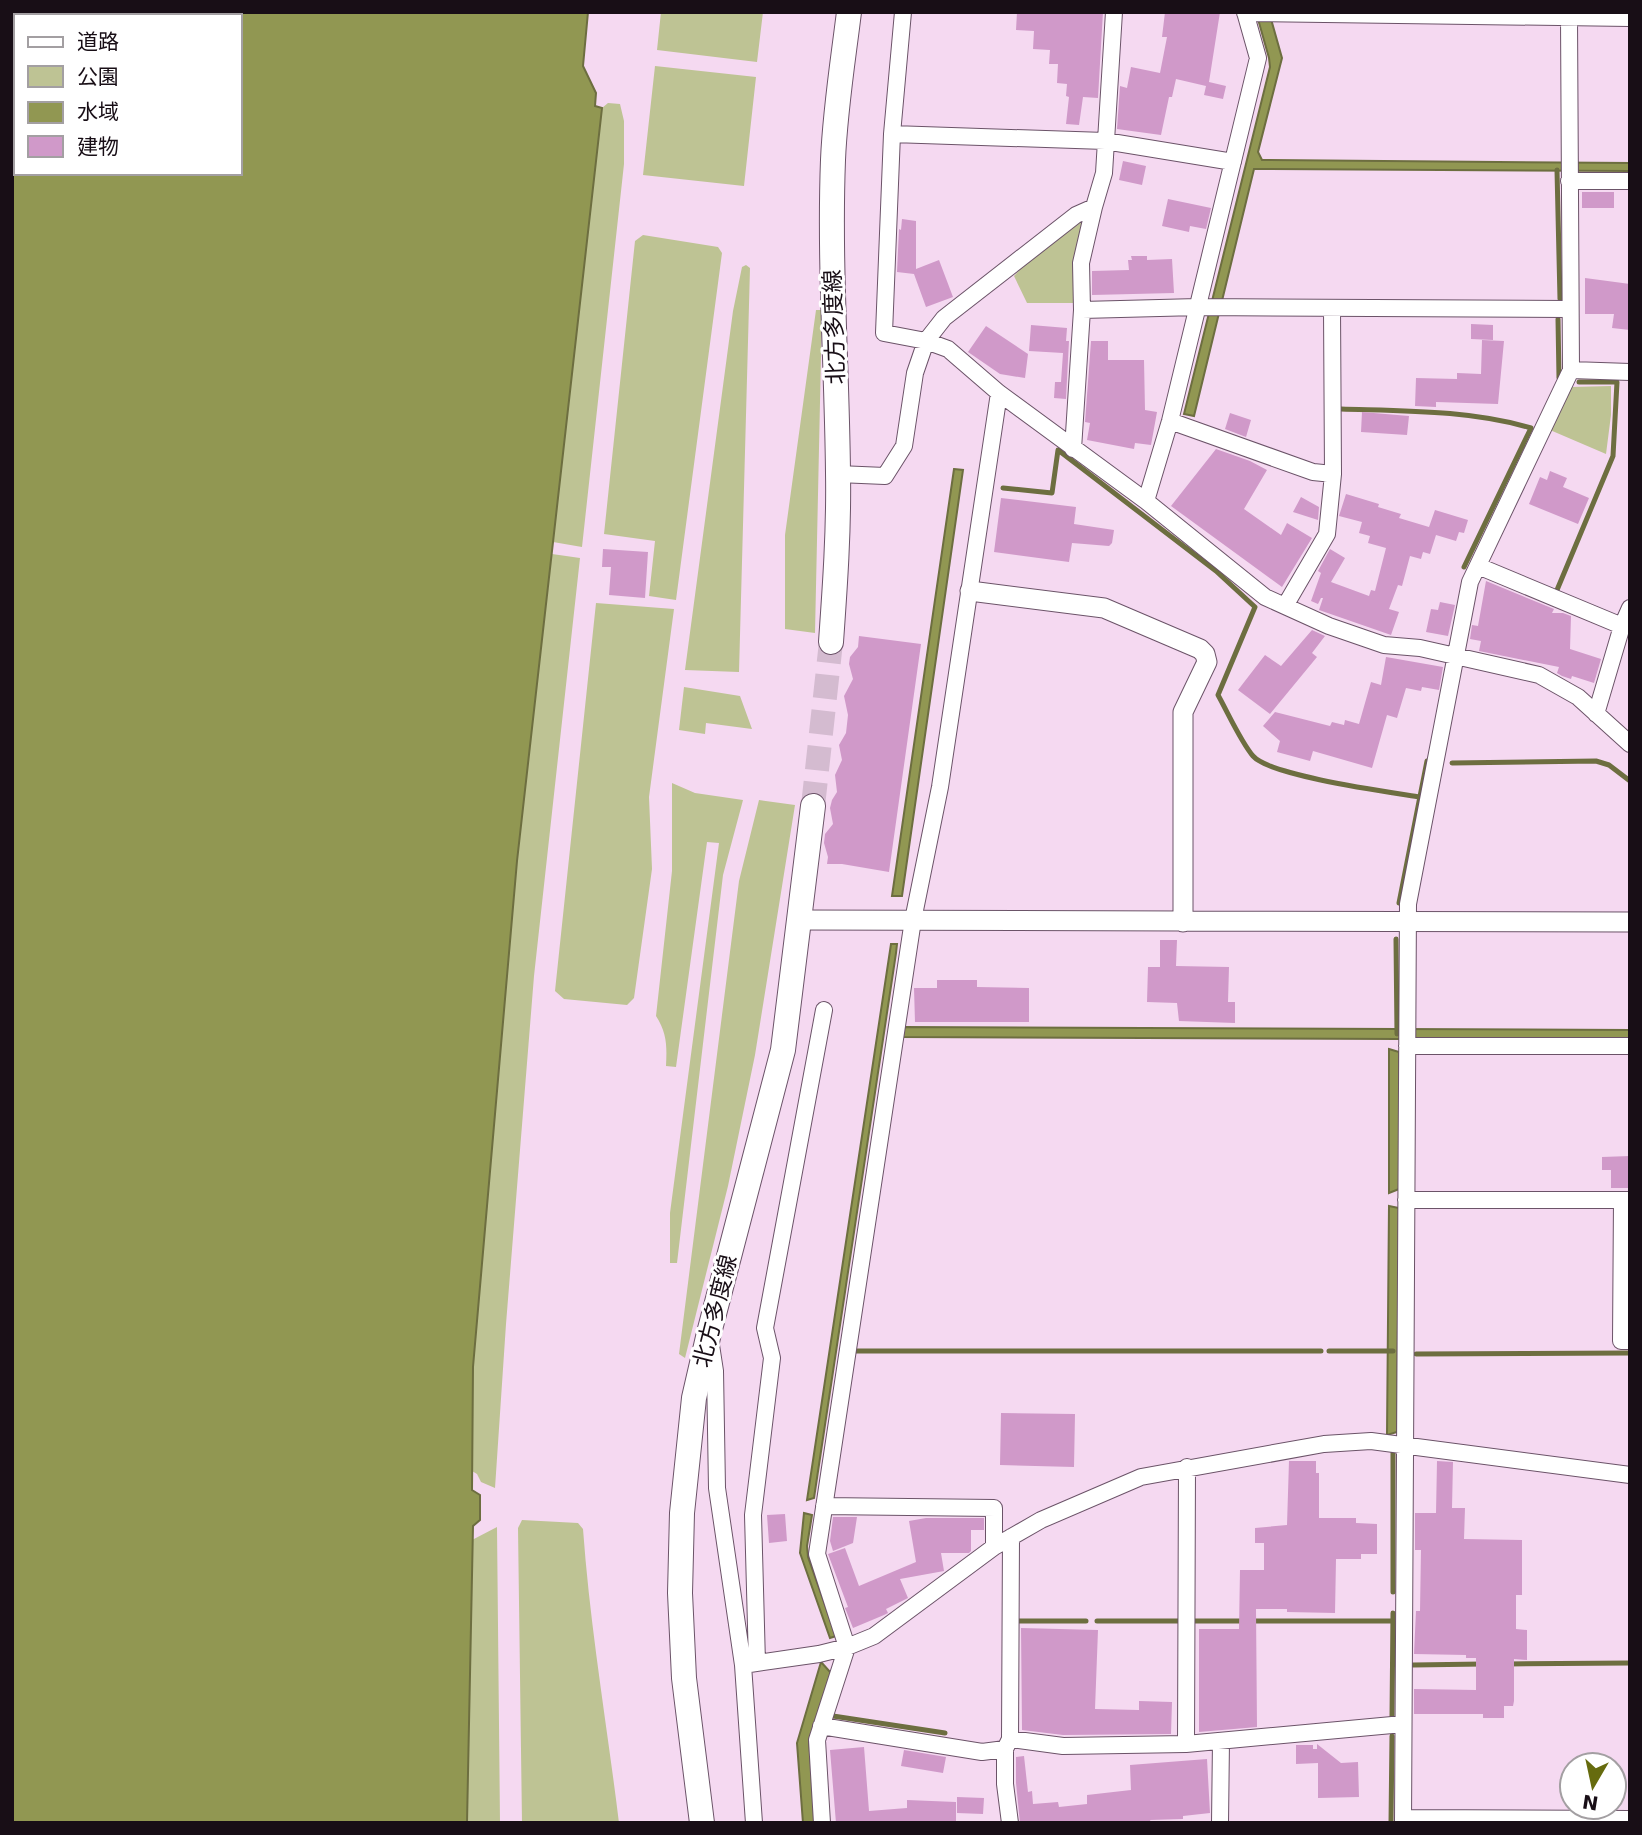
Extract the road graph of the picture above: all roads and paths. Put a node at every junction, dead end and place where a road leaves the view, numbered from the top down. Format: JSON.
{"nodes":[{"id":1,"x":849,"y":12,"type":"edge"},
{"id":2,"x":903,"y":12,"type":"edge"},
{"id":3,"x":1114,"y":12,"type":"edge"},
{"id":4,"x":1248,"y":13,"type":"edge"},
{"id":5,"x":1272,"y":14,"type":"edge"},
{"id":6,"x":1569,"y":18,"type":"junction"},
{"id":7,"x":1630,"y":18,"type":"edge"},
{"id":8,"x":892,"y":134,"type":"junction"},
{"id":9,"x":1105,"y":141,"type":"junction"},
{"id":10,"x":1233,"y":162,"type":"junction"},
{"id":11,"x":1569,"y":171,"type":"junction"},
{"id":12,"x":1630,"y":181,"type":"edge"},
{"id":13,"x":1094,"y":207,"type":"junction"},
{"id":14,"x":1201,"y":307,"type":"junction"},
{"id":15,"x":1332,"y":309,"type":"junction"},
{"id":16,"x":1569,"y":309,"type":"junction"},
{"id":17,"x":1082,"y":310,"type":"junction"},
{"id":18,"x":926,"y":341,"type":"junction"},
{"id":19,"x":1571,"y":370,"type":"junction"},
{"id":20,"x":1630,"y":372,"type":"edge"},
{"id":21,"x":999,"y":393,"type":"junction"},
{"id":22,"x":1170,"y":421,"type":"junction"},
{"id":23,"x":1073,"y":449,"type":"junction"},
{"id":24,"x":838,"y":474,"type":"junction"},
{"id":25,"x":1334,"y":474,"type":"junction"},
{"id":26,"x":1146,"y":501,"type":"junction"},
{"id":27,"x":1478,"y":565,"type":"junction"},
{"id":28,"x":970,"y":591,"type":"junction"},
{"id":29,"x":1285,"y":606,"type":"junction"},
{"id":30,"x":1630,"y":608,"type":"edge"},
{"id":31,"x":1622,"y":626,"type":"junction"},
{"id":32,"x":831,"y":642,"type":"tunnel mouth"},
{"id":33,"x":1455,"y":656,"type":"junction"},
{"id":34,"x":1596,"y":714,"type":"junction"},
{"id":35,"x":1630,"y":744,"type":"edge"},
{"id":36,"x":813,"y":806,"type":"tunnel mouth"},
{"id":37,"x":800,"y":919,"type":"junction"},
{"id":38,"x":913,"y":920,"type":"junction"},
{"id":39,"x":1183,"y":922,"type":"junction"},
{"id":40,"x":1408,"y":922,"type":"junction"},
{"id":41,"x":1630,"y":922,"type":"edge"},
{"id":42,"x":824,"y":1010,"type":"dead end"},
{"id":43,"x":1407,"y":1046,"type":"junction"},
{"id":44,"x":1630,"y":1046,"type":"edge"},
{"id":45,"x":1406,"y":1200,"type":"junction"},
{"id":46,"x":1626,"y":1200,"type":"edge"},
{"id":47,"x":709,"y":1333,"type":"junction"},
{"id":48,"x":1630,"y":1341,"type":"edge"},
{"id":49,"x":1404,"y":1444,"type":"junction"},
{"id":50,"x":1187,"y":1467,"type":"junction"},
{"id":51,"x":1630,"y":1475,"type":"edge"},
{"id":52,"x":824,"y":1506,"type":"junction"},
{"id":53,"x":1011,"y":1537,"type":"junction"},
{"id":54,"x":994,"y":1547,"type":"junction"},
{"id":55,"x":847,"y":1647,"type":"junction"},
{"id":56,"x":750,"y":1664,"type":"junction"},
{"id":57,"x":1404,"y":1724,"type":"junction"},
{"id":58,"x":821,"y":1726,"type":"junction"},
{"id":59,"x":1221,"y":1741,"type":"junction"},
{"id":60,"x":1008,"y":1744,"type":"junction"},
{"id":61,"x":1186,"y":1744,"type":"junction"},
{"id":62,"x":1630,"y":1819,"type":"edge"},
{"id":63,"x":1403,"y":1820,"type":"edge"},
{"id":64,"x":702,"y":1823,"type":"edge"},
{"id":65,"x":754,"y":1823,"type":"edge"},
{"id":66,"x":822,"y":1823,"type":"edge"},
{"id":67,"x":1010,"y":1823,"type":"edge"},
{"id":68,"x":1220,"y":1823,"type":"edge"}],
"edges":[{"from":1,"to":24,"type":"main road","name":"北方多度線"},
{"from":2,"to":8,"type":"street"},
{"from":3,"to":9,"type":"street"},
{"from":4,"to":5,"type":"street"},
{"from":4,"to":10,"type":"street"},
{"from":5,"to":6,"type":"street"},
{"from":6,"to":7,"type":"street"},
{"from":6,"to":11,"type":"street"},
{"from":8,"to":9,"type":"street"},
{"from":8,"to":18,"type":"street"},
{"from":9,"to":10,"type":"street"},
{"from":9,"to":13,"type":"street"},
{"from":10,"to":14,"type":"street"},
{"from":11,"to":12,"type":"street"},
{"from":11,"to":16,"type":"street"},
{"from":13,"to":17,"type":"street"},
{"from":13,"to":18,"type":"street"},
{"from":14,"to":15,"type":"street"},
{"from":14,"to":17,"type":"street"},
{"from":14,"to":22,"type":"street"},
{"from":15,"to":16,"type":"street"},
{"from":15,"to":25,"type":"street"},
{"from":16,"to":19,"type":"street"},
{"from":17,"to":23,"type":"street"},
{"from":18,"to":21,"type":"street"},
{"from":18,"to":24,"type":"street"},
{"from":19,"to":20,"type":"street"},
{"from":19,"to":27,"type":"street"},
{"from":21,"to":23,"type":"street"},
{"from":21,"to":28,"type":"street"},
{"from":22,"to":25,"type":"street"},
{"from":22,"to":26,"type":"street"},
{"from":23,"to":26,"type":"street"},
{"from":24,"to":32,"type":"main road","name":"北方多度線"},
{"from":25,"to":29,"type":"street"},
{"from":26,"to":29,"type":"street"},
{"from":27,"to":31,"type":"street"},
{"from":27,"to":33,"type":"street"},
{"from":28,"to":38,"type":"street"},
{"from":28,"to":39,"type":"street"},
{"from":29,"to":33,"type":"street"},
{"from":30,"to":31,"type":"street"},
{"from":31,"to":34,"type":"street"},
{"from":33,"to":34,"type":"street"},
{"from":33,"to":40,"type":"street"},
{"from":34,"to":35,"type":"street"},
{"from":36,"to":37,"type":"main road","name":"北方多度線"},
{"from":37,"to":38,"type":"street"},
{"from":37,"to":47,"type":"main road","name":"北方多度線"},
{"from":38,"to":39,"type":"street"},
{"from":38,"to":52,"type":"street"},
{"from":39,"to":40,"type":"street"},
{"from":40,"to":41,"type":"street"},
{"from":40,"to":43,"type":"street"},
{"from":42,"to":56,"type":"street"},
{"from":43,"to":44,"type":"street"},
{"from":43,"to":45,"type":"street"},
{"from":45,"to":46,"type":"street"},
{"from":45,"to":49,"type":"street"},
{"from":46,"to":48,"type":"street"},
{"from":47,"to":56,"type":"street"},
{"from":47,"to":64,"type":"main road","name":"北方多度線"},
{"from":49,"to":50,"type":"street"},
{"from":49,"to":51,"type":"street"},
{"from":49,"to":57,"type":"street"},
{"from":50,"to":53,"type":"street"},
{"from":50,"to":61,"type":"street"},
{"from":52,"to":54,"type":"street"},
{"from":52,"to":55,"type":"street"},
{"from":53,"to":54,"type":"street"},
{"from":53,"to":60,"type":"street"},
{"from":54,"to":55,"type":"street"},
{"from":55,"to":56,"type":"street"},
{"from":55,"to":58,"type":"street"},
{"from":56,"to":65,"type":"street"},
{"from":57,"to":59,"type":"street"},
{"from":57,"to":63,"type":"street"},
{"from":58,"to":60,"type":"street"},
{"from":58,"to":66,"type":"street"},
{"from":59,"to":61,"type":"street"},
{"from":59,"to":68,"type":"street"},
{"from":60,"to":61,"type":"street"},
{"from":60,"to":67,"type":"street"},
{"from":62,"to":63,"type":"street"}]}
